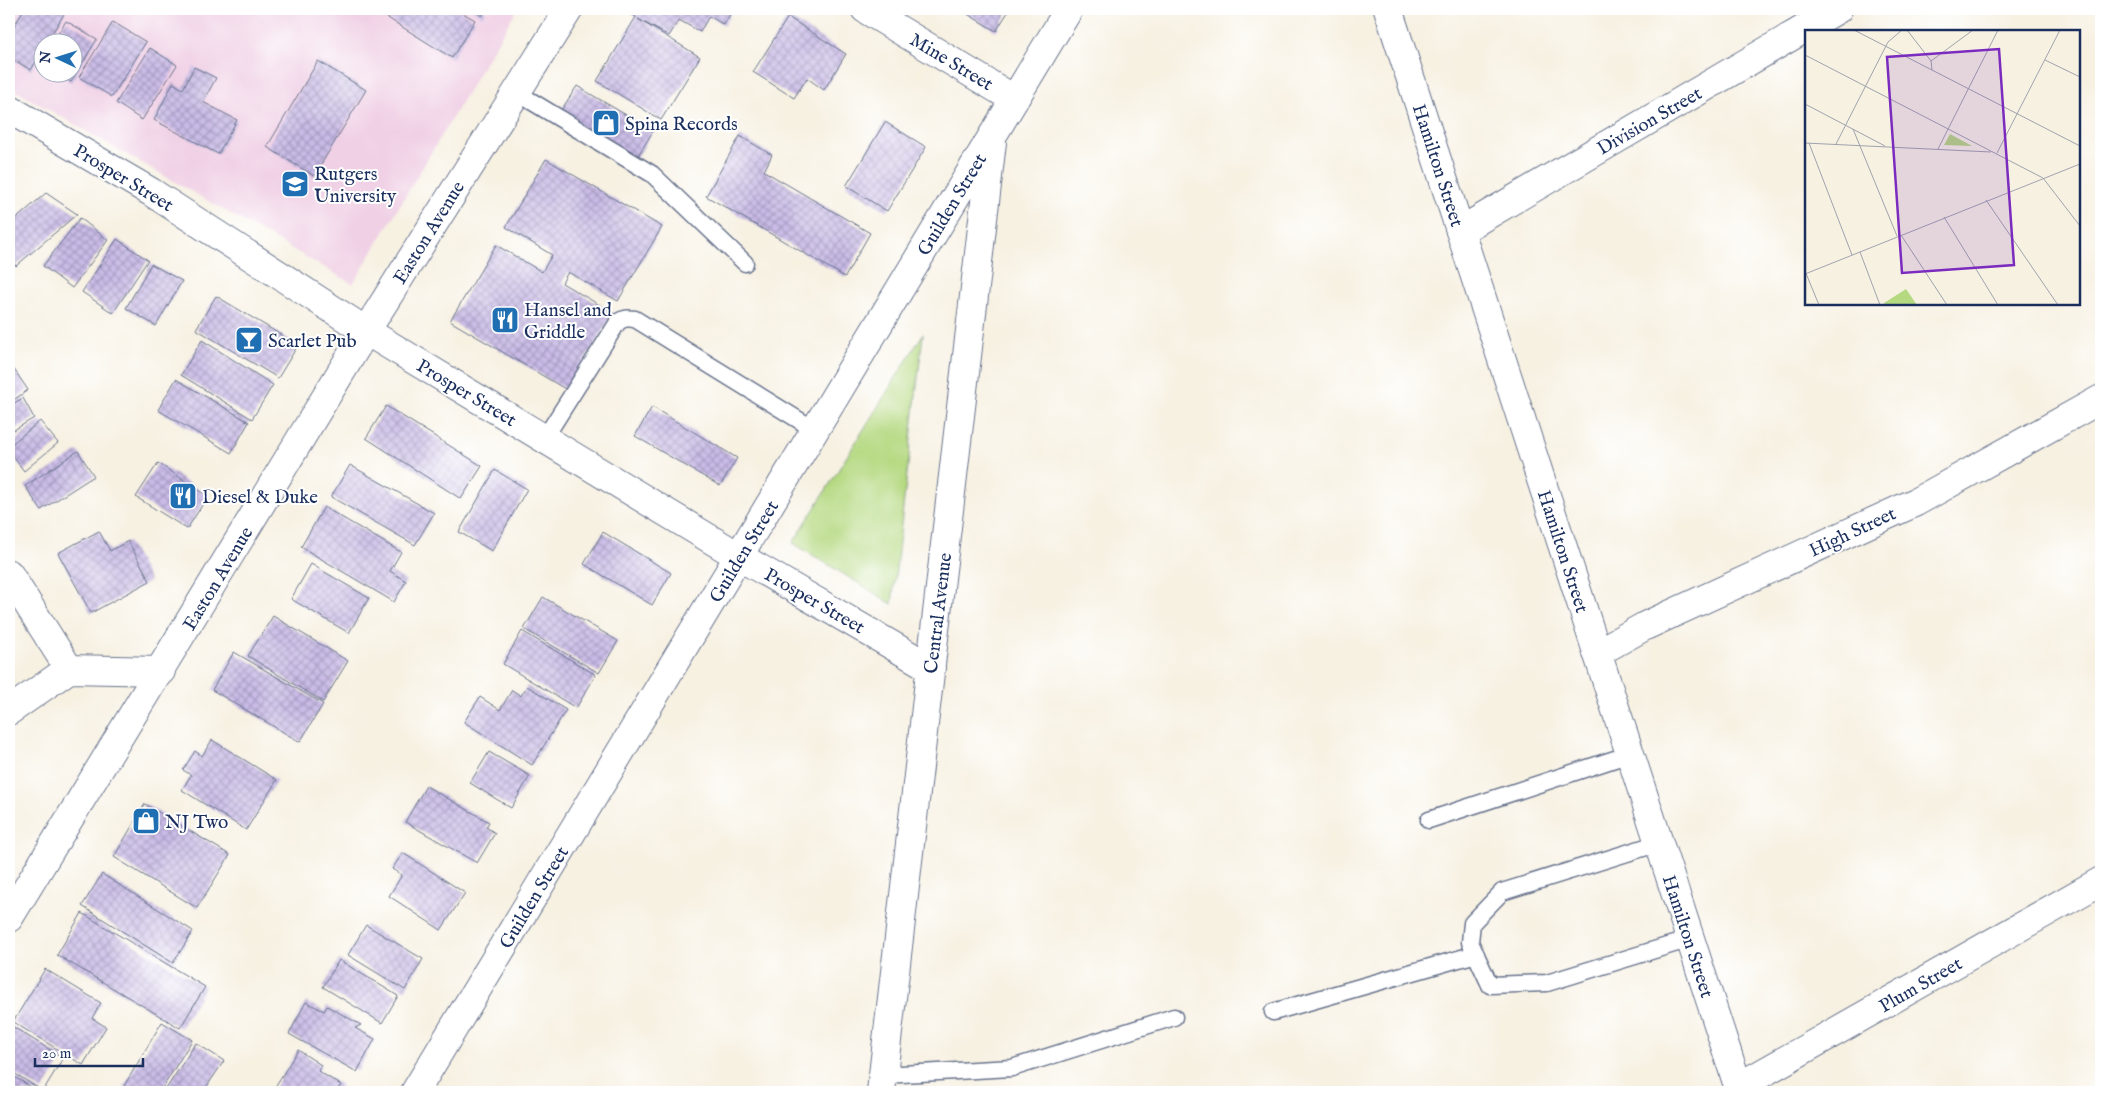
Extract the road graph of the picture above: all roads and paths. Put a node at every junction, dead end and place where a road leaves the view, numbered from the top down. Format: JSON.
{"nodes":[{"id":1,"x":569,"y":9,"type":"edge"},
{"id":2,"x":865,"y":9,"type":"edge"},
{"id":3,"x":1069,"y":9,"type":"edge"},
{"id":4,"x":1388,"y":9,"type":"edge"},
{"id":5,"x":1838,"y":9,"type":"edge"},
{"id":6,"x":516,"y":92,"type":"junction"},
{"id":7,"x":1014,"y":99,"type":"junction"},
{"id":8,"x":9,"y":109,"type":"edge"},
{"id":9,"x":993,"y":133,"type":"junction"},
{"id":10,"x":1460,"y":231,"type":"junction"},
{"id":11,"x":745,"y":263,"type":"dead end"},
{"id":12,"x":366,"y":331,"type":"junction"},
{"id":13,"x":2101,"y":399,"type":"edge"},
{"id":14,"x":815,"y":430,"type":"junction"},
{"id":15,"x":544,"y":439,"type":"junction"},
{"id":16,"x":740,"y":557,"type":"junction"},
{"id":17,"x":9,"y":574,"type":"edge"},
{"id":18,"x":1597,"y":652,"type":"junction"},
{"id":19,"x":931,"y":668,"type":"junction"},
{"id":20,"x":69,"y":669,"type":"junction"},
{"id":21,"x":161,"y":671,"type":"junction"},
{"id":22,"x":9,"y":710,"type":"edge"},
{"id":23,"x":1630,"y":754,"type":"junction"},
{"id":24,"x":1429,"y":820,"type":"dead end"},
{"id":25,"x":1659,"y":843,"type":"junction"},
{"id":26,"x":2101,"y":881,"type":"edge"},
{"id":27,"x":9,"y":918,"type":"edge"},
{"id":28,"x":1690,"y":939,"type":"junction"},
{"id":29,"x":1476,"y":954,"type":"junction"},
{"id":30,"x":1273,"y":1012,"type":"dead end"},
{"id":31,"x":1174,"y":1017,"type":"dead end"},
{"id":32,"x":882,"y":1084,"type":"edge"},
{"id":33,"x":1739,"y":1090,"type":"edge"},
{"id":34,"x":415,"y":1092,"type":"edge"}],
"edges":[{"from":1,"to":6,"type":"street","name":"Easton Avenue"},
{"from":2,"to":7,"type":"street","name":"Mine Street"},
{"from":3,"to":7,"type":"street","name":"Guilden Street"},
{"from":4,"to":10,"type":"street","name":"Hamilton Street"},
{"from":5,"to":10,"type":"street","name":"Division Street"},
{"from":6,"to":11,"type":"lane"},
{"from":6,"to":12,"type":"street","name":"Easton Avenue"},
{"from":7,"to":9,"type":"street","name":"Guilden Street"},
{"from":8,"to":12,"type":"street","name":"Prosper Street"},
{"from":9,"to":14,"type":"street","name":"Guilden Street"},
{"from":9,"to":19,"type":"street","name":"Central Avenue"},
{"from":10,"to":18,"type":"street","name":"Hamilton Street"},
{"from":12,"to":15,"type":"street","name":"Prosper Street"},
{"from":12,"to":21,"type":"street","name":"Easton Avenue"},
{"from":13,"to":18,"type":"street","name":"High Street"},
{"from":14,"to":15,"type":"lane"},
{"from":14,"to":16,"type":"street","name":"Guilden Street"},
{"from":15,"to":16,"type":"street","name":"Prosper Street"},
{"from":16,"to":19,"type":"street","name":"Prosper Street"},
{"from":16,"to":34,"type":"street","name":"Guilden Street"},
{"from":17,"to":20,"type":"street"},
{"from":18,"to":23,"type":"street","name":"Hamilton Street"},
{"from":19,"to":32,"type":"street","name":"Central Avenue"},
{"from":20,"to":21,"type":"street"},
{"from":20,"to":22,"type":"street"},
{"from":21,"to":27,"type":"street","name":"Easton Avenue"},
{"from":23,"to":24,"type":"lane"},
{"from":23,"to":25,"type":"street","name":"Hamilton Street"},
{"from":25,"to":28,"type":"street","name":"Hamilton Street"},
{"from":25,"to":29,"type":"lane"},
{"from":26,"to":33,"type":"street","name":"Plum Street"},
{"from":28,"to":29,"type":"lane"},
{"from":28,"to":33,"type":"street","name":"Hamilton Street"},
{"from":29,"to":30,"type":"lane"},
{"from":31,"to":32,"type":"lane"}]}
